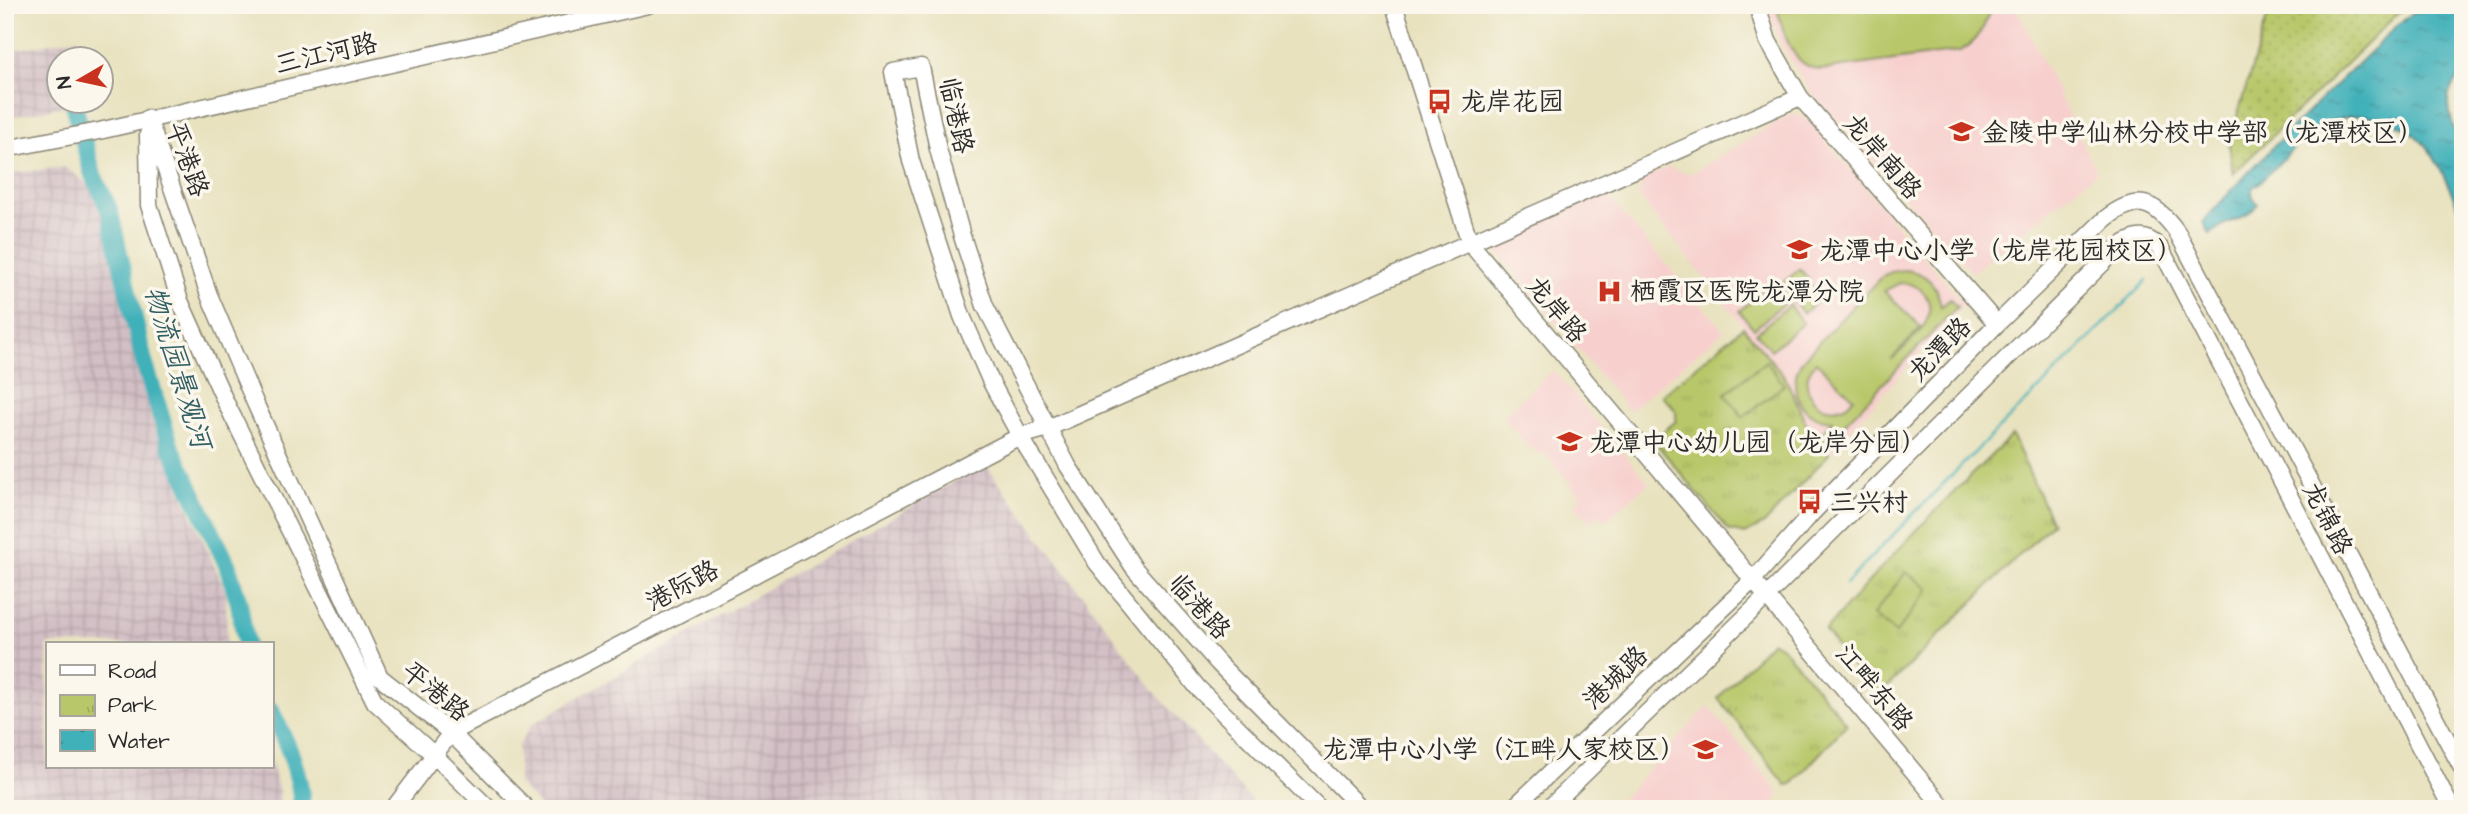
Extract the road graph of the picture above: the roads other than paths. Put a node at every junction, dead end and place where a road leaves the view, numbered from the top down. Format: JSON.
{"nodes":[{"id":1,"x":648,"y":5,"type":"edge"},
{"id":2,"x":1394,"y":5,"type":"edge"},
{"id":3,"x":1757,"y":5,"type":"edge"},
{"id":4,"x":1800,"y":97,"type":"junction"},
{"id":5,"x":148,"y":118,"type":"junction"},
{"id":6,"x":5,"y":149,"type":"edge"},
{"id":7,"x":2177,"y":232,"type":"joint"},
{"id":8,"x":1470,"y":243,"type":"junction"},
{"id":9,"x":2161,"y":249,"type":"joint"},
{"id":10,"x":1997,"y":324,"type":"junction"},
{"id":11,"x":1048,"y":428,"type":"junction"},
{"id":12,"x":1020,"y":436,"type":"junction"},
{"id":13,"x":1752,"y":581,"type":"junction"},
{"id":14,"x":1766,"y":597,"type":"junction"},
{"id":15,"x":452,"y":733,"type":"junction"},
{"id":16,"x":433,"y":754,"type":"junction"},
{"id":17,"x":2463,"y":770,"type":"edge"},
{"id":18,"x":393,"y":809,"type":"edge"},
{"id":19,"x":489,"y":809,"type":"edge"},
{"id":20,"x":527,"y":809,"type":"edge"},
{"id":21,"x":1320,"y":809,"type":"edge"},
{"id":22,"x":1362,"y":809,"type":"edge"},
{"id":23,"x":1512,"y":809,"type":"edge"},
{"id":24,"x":1548,"y":809,"type":"edge"},
{"id":25,"x":1945,"y":809,"type":"edge"},
{"id":26,"x":2452,"y":809,"type":"edge"}],
"edges":[{"from":1,"to":5,"type":"street","name":"三江河路"},
{"from":2,"to":8,"type":"street","name":"龙岸路"},
{"from":3,"to":4,"type":"street","name":"龙岸南路"},
{"from":4,"to":8,"type":"street","name":"港际路"},
{"from":4,"to":10,"type":"street","name":"龙岸南路"},
{"from":5,"to":6,"type":"street","name":"三江河路"},
{"from":5,"to":15,"type":"street","name":"平港路"},
{"from":5,"to":16,"type":"street","name":"平港路"},
{"from":7,"to":10,"type":"street","name":"龙潭路"},
{"from":7,"to":17,"type":"street","name":"龙锦路"},
{"from":8,"to":11,"type":"street","name":"港际路"},
{"from":8,"to":13,"type":"street","name":"龙岸路"},
{"from":9,"to":14,"type":"street","name":"龙潭路"},
{"from":9,"to":26,"type":"street","name":"龙锦路"},
{"from":10,"to":13,"type":"street","name":"龙潭路"},
{"from":11,"to":12,"type":"street","name":"港际路"},
{"from":11,"to":12,"type":"street","name":"临港路"},
{"from":11,"to":22,"type":"street","name":"临港路"},
{"from":12,"to":15,"type":"street","name":"港际路"},
{"from":12,"to":21,"type":"street","name":"临港路"},
{"from":13,"to":14,"type":"street","name":"龙岸路"},
{"from":13,"to":23,"type":"street","name":"港城路"},
{"from":14,"to":24,"type":"street","name":"港城路"},
{"from":14,"to":25,"type":"street","name":"江畔东路"},
{"from":15,"to":16,"type":"street","name":"港际路"},
{"from":15,"to":20,"type":"street","name":"平港路"},
{"from":16,"to":18,"type":"street","name":"港际路"},
{"from":16,"to":19,"type":"street","name":"平港路"}]}
